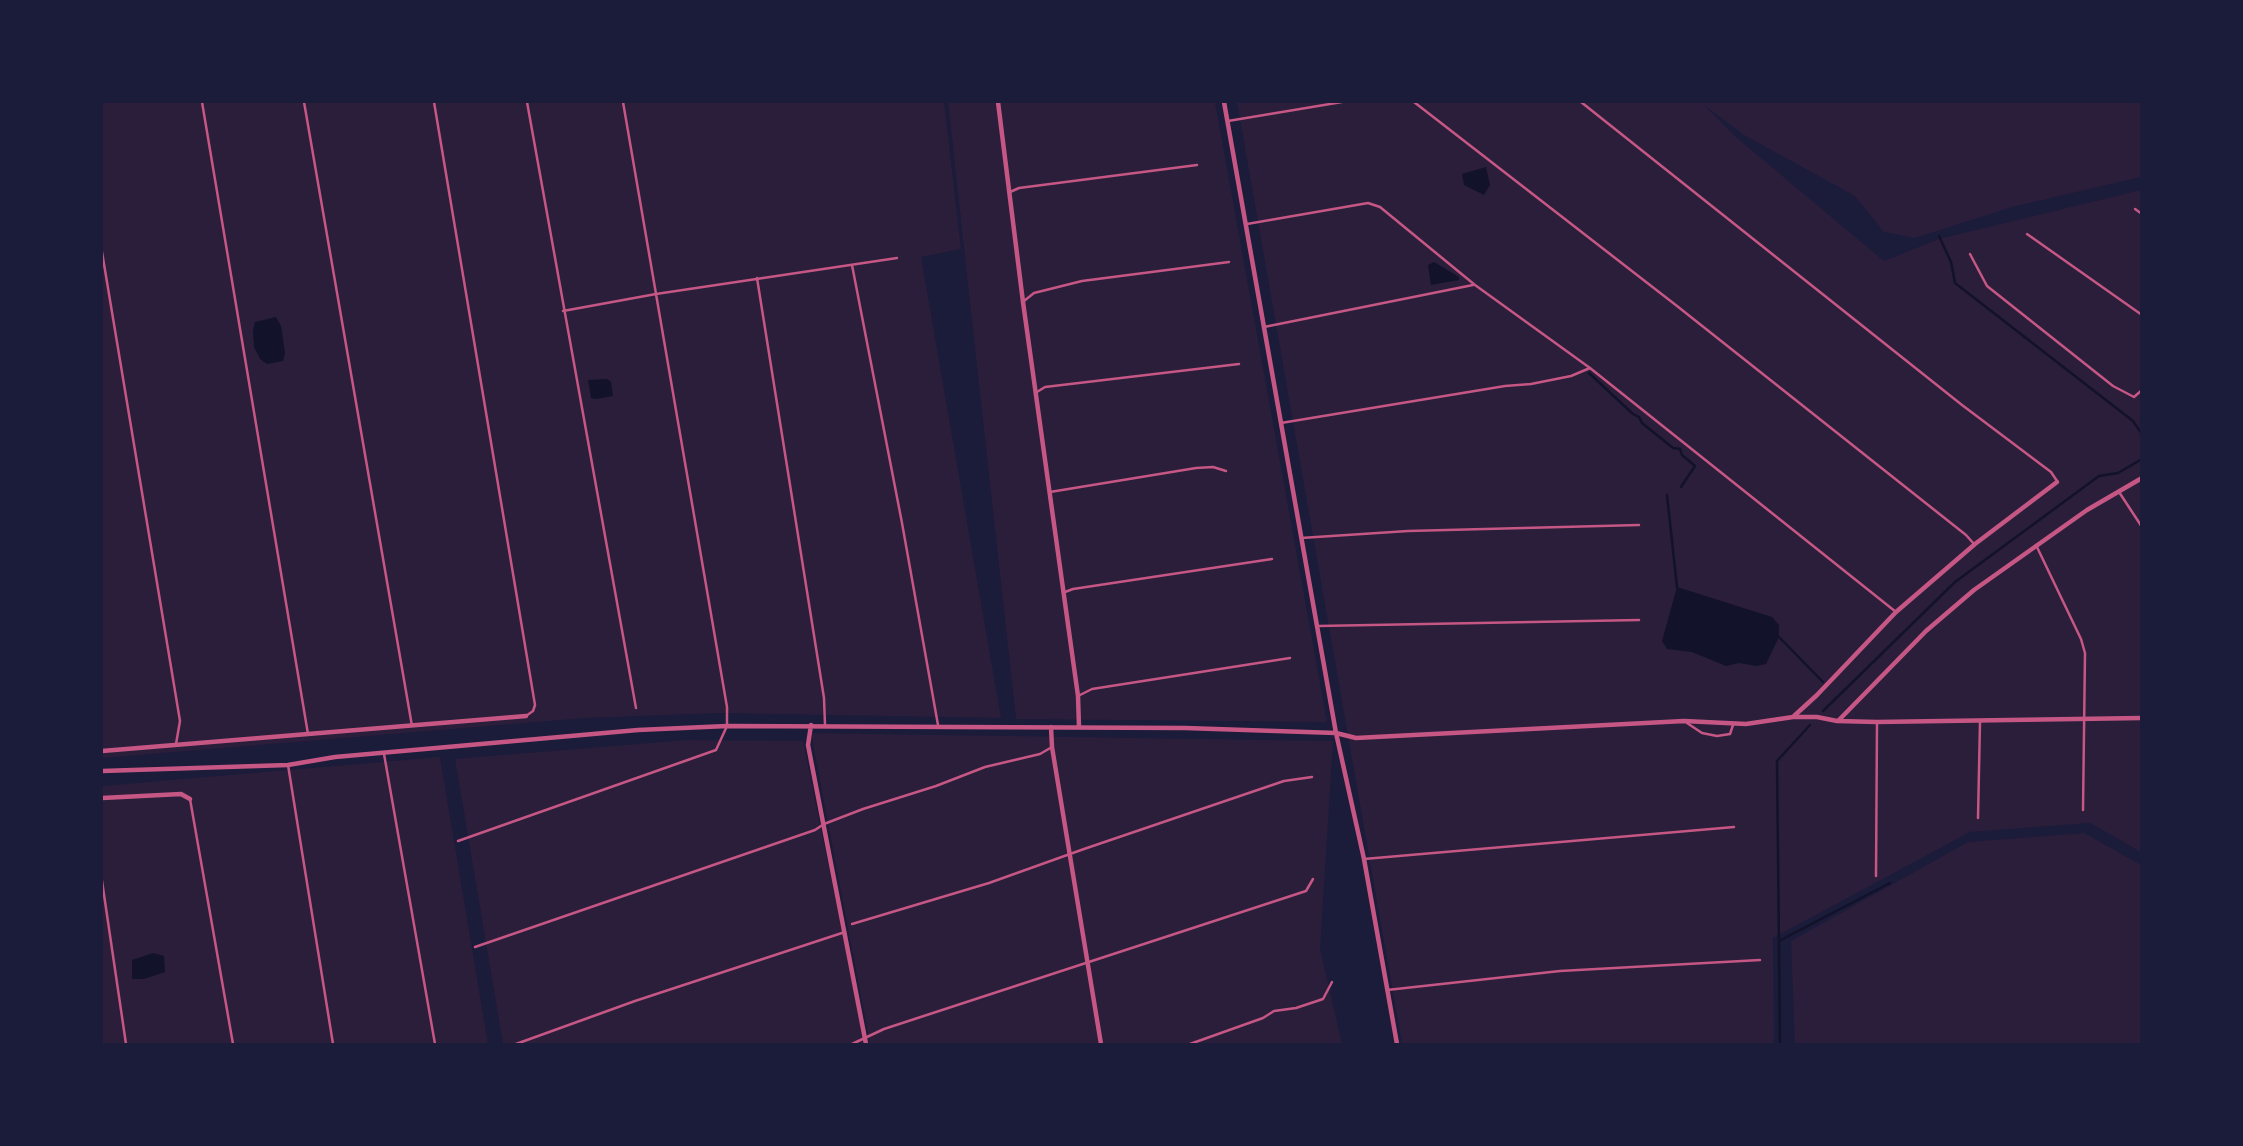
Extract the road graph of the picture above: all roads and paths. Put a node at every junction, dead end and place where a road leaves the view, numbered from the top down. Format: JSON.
{"nodes":[{"id":1,"x":202,"y":102,"type":"edge"},
{"id":2,"x":304,"y":102,"type":"edge"},
{"id":3,"x":434,"y":102,"type":"edge"},
{"id":4,"x":527,"y":102,"type":"edge"},
{"id":5,"x":624,"y":102,"type":"edge"},
{"id":6,"x":629,"y":102,"type":"edge"},
{"id":7,"x":998,"y":102,"type":"edge"},
{"id":8,"x":1224,"y":102,"type":"edge"},
{"id":9,"x":1342,"y":102,"type":"edge"},
{"id":10,"x":1414,"y":102,"type":"edge"},
{"id":11,"x":1581,"y":102,"type":"edge"},
{"id":12,"x":1228,"y":121,"type":"junction"},
{"id":13,"x":1197,"y":165,"type":"dead end"},
{"id":14,"x":1009,"y":192,"type":"junction"},
{"id":15,"x":2135,"y":209,"type":"dead end"},
{"id":16,"x":2141,"y":214,"type":"edge"},
{"id":17,"x":1247,"y":225,"type":"junction"},
{"id":18,"x":2027,"y":234,"type":"dead end"},
{"id":19,"x":102,"y":252,"type":"edge"},
{"id":20,"x":1970,"y":254,"type":"dead end"},
{"id":21,"x":897,"y":258,"type":"dead end"},
{"id":22,"x":1229,"y":262,"type":"dead end"},
{"id":23,"x":852,"y":265,"type":"junction"},
{"id":24,"x":757,"y":278,"type":"junction"},
{"id":25,"x":1475,"y":285,"type":"junction"},
{"id":26,"x":656,"y":294,"type":"junction"},
{"id":27,"x":1023,"y":302,"type":"junction"},
{"id":28,"x":563,"y":311,"type":"junction"},
{"id":29,"x":2141,"y":315,"type":"edge"},
{"id":30,"x":1264,"y":327,"type":"junction"},
{"id":31,"x":1239,"y":364,"type":"dead end"},
{"id":32,"x":1590,"y":368,"type":"junction"},
{"id":33,"x":2141,"y":390,"type":"edge"},
{"id":34,"x":1037,"y":392,"type":"junction"},
{"id":35,"x":1281,"y":423,"type":"junction"},
{"id":36,"x":1226,"y":471,"type":"dead end"},
{"id":37,"x":2141,"y":478,"type":"edge"},
{"id":38,"x":2057,"y":482,"type":"joint"},
{"id":39,"x":1049,"y":492,"type":"junction"},
{"id":40,"x":2119,"y":492,"type":"junction"},
{"id":41,"x":1639,"y":525,"type":"dead end"},
{"id":42,"x":2141,"y":527,"type":"edge"},
{"id":43,"x":1301,"y":538,"type":"junction"},
{"id":44,"x":1975,"y":544,"type":"junction"},
{"id":45,"x":2036,"y":545,"type":"junction"},
{"id":46,"x":1272,"y":559,"type":"dead end"},
{"id":47,"x":1064,"y":593,"type":"junction"},
{"id":48,"x":1895,"y":612,"type":"junction"},
{"id":49,"x":1639,"y":620,"type":"dead end"},
{"id":50,"x":1318,"y":626,"type":"junction"},
{"id":51,"x":1290,"y":658,"type":"dead end"},
{"id":52,"x":1078,"y":695,"type":"junction"},
{"id":53,"x":636,"y":708,"type":"dead end"},
{"id":54,"x":526,"y":716,"type":"joint"},
{"id":55,"x":1793,"y":717,"type":"junction"},
{"id":56,"x":2084,"y":718,"type":"junction"},
{"id":57,"x":2141,"y":718,"type":"edge"},
{"id":58,"x":1684,"y":721,"type":"junction"},
{"id":59,"x":1837,"y":721,"type":"junction"},
{"id":60,"x":1877,"y":722,"type":"junction"},
{"id":61,"x":1980,"y":722,"type":"junction"},
{"id":62,"x":1734,"y":723,"type":"junction"},
{"id":63,"x":811,"y":725,"type":"junction"},
{"id":64,"x":825,"y":725,"type":"junction"},
{"id":65,"x":412,"y":726,"type":"junction"},
{"id":66,"x":727,"y":726,"type":"junction"},
{"id":67,"x":938,"y":726,"type":"junction"},
{"id":68,"x":1051,"y":727,"type":"junction"},
{"id":69,"x":1079,"y":727,"type":"junction"},
{"id":70,"x":1336,"y":733,"type":"junction"},
{"id":71,"x":308,"y":734,"type":"junction"},
{"id":72,"x":176,"y":744,"type":"junction"},
{"id":73,"x":1052,"y":747,"type":"junction"},
{"id":74,"x":102,"y":751,"type":"edge"},
{"id":75,"x":384,"y":754,"type":"junction"},
{"id":76,"x":288,"y":765,"type":"junction"},
{"id":77,"x":102,"y":771,"type":"edge"},
{"id":78,"x":1312,"y":777,"type":"dead end"},
{"id":79,"x":102,"y":798,"type":"edge"},
{"id":80,"x":190,"y":799,"type":"joint"},
{"id":81,"x":2083,"y":810,"type":"dead end"},
{"id":82,"x":1978,"y":818,"type":"dead end"},
{"id":83,"x":824,"y":824,"type":"junction"},
{"id":84,"x":1734,"y":827,"type":"dead end"},
{"id":85,"x":458,"y":841,"type":"dead end"},
{"id":86,"x":1070,"y":855,"type":"junction"},
{"id":87,"x":1364,"y":859,"type":"junction"},
{"id":88,"x":1876,"y":876,"type":"dead end"},
{"id":89,"x":1313,"y":879,"type":"dead end"},
{"id":90,"x":102,"y":880,"type":"edge"},
{"id":91,"x":852,"y":924,"type":"dead end"},
{"id":92,"x":845,"y":932,"type":"junction"},
{"id":93,"x":475,"y":947,"type":"dead end"},
{"id":94,"x":1760,"y":960,"type":"dead end"},
{"id":95,"x":1089,"y":962,"type":"junction"},
{"id":96,"x":1332,"y":982,"type":"dead end"},
{"id":97,"x":1387,"y":990,"type":"junction"},
{"id":98,"x":866,"y":1042,"type":"edge"},
{"id":99,"x":127,"y":1045,"type":"edge"},
{"id":100,"x":233,"y":1045,"type":"edge"},
{"id":101,"x":333,"y":1045,"type":"edge"},
{"id":102,"x":435,"y":1045,"type":"edge"},
{"id":103,"x":516,"y":1045,"type":"edge"},
{"id":104,"x":852,"y":1045,"type":"edge"},
{"id":105,"x":1101,"y":1045,"type":"edge"},
{"id":106,"x":1190,"y":1045,"type":"edge"},
{"id":107,"x":1397,"y":1045,"type":"edge"}],
"edges":[{"from":1,"to":71,"type":"lane"},
{"from":2,"to":65,"type":"lane"},
{"from":3,"to":54,"type":"lane"},
{"from":4,"to":28,"type":"lane"},
{"from":5,"to":6,"type":"lane"},
{"from":5,"to":26,"type":"lane"},
{"from":7,"to":14,"type":"street"},
{"from":8,"to":12,"type":"street"},
{"from":9,"to":12,"type":"lane"},
{"from":10,"to":44,"type":"lane"},
{"from":11,"to":38,"type":"lane"},
{"from":12,"to":17,"type":"street"},
{"from":13,"to":14,"type":"lane"},
{"from":14,"to":27,"type":"street"},
{"from":15,"to":16,"type":"lane"},
{"from":17,"to":25,"type":"lane"},
{"from":17,"to":30,"type":"street"},
{"from":18,"to":29,"type":"lane"},
{"from":19,"to":72,"type":"lane"},
{"from":20,"to":33,"type":"lane"},
{"from":21,"to":23,"type":"lane"},
{"from":22,"to":27,"type":"lane"},
{"from":23,"to":24,"type":"lane"},
{"from":23,"to":67,"type":"lane"},
{"from":24,"to":26,"type":"lane"},
{"from":24,"to":64,"type":"lane"},
{"from":25,"to":30,"type":"lane"},
{"from":25,"to":32,"type":"lane"},
{"from":26,"to":28,"type":"lane"},
{"from":26,"to":66,"type":"lane"},
{"from":27,"to":34,"type":"street"},
{"from":28,"to":53,"type":"lane"},
{"from":30,"to":35,"type":"street"},
{"from":31,"to":34,"type":"lane"},
{"from":32,"to":35,"type":"lane"},
{"from":32,"to":48,"type":"lane"},
{"from":34,"to":39,"type":"street"},
{"from":35,"to":43,"type":"street"},
{"from":36,"to":39,"type":"lane"},
{"from":37,"to":40,"type":"street"},
{"from":38,"to":44,"type":"street"},
{"from":39,"to":47,"type":"street"},
{"from":40,"to":42,"type":"lane"},
{"from":40,"to":45,"type":"street"},
{"from":41,"to":43,"type":"lane"},
{"from":43,"to":50,"type":"street"},
{"from":44,"to":48,"type":"street"},
{"from":45,"to":56,"type":"lane"},
{"from":45,"to":59,"type":"street"},
{"from":46,"to":47,"type":"lane"},
{"from":47,"to":52,"type":"street"},
{"from":48,"to":55,"type":"street"},
{"from":49,"to":50,"type":"lane"},
{"from":50,"to":70,"type":"street"},
{"from":51,"to":52,"type":"lane"},
{"from":52,"to":69,"type":"street"},
{"from":54,"to":65,"type":"street"},
{"from":55,"to":59,"type":"street"},
{"from":55,"to":62,"type":"street"},
{"from":56,"to":57,"type":"street"},
{"from":56,"to":61,"type":"street"},
{"from":56,"to":81,"type":"lane"},
{"from":58,"to":62,"type":"street"},
{"from":58,"to":62,"type":"lane"},
{"from":58,"to":70,"type":"street"},
{"from":59,"to":60,"type":"street"},
{"from":60,"to":61,"type":"street"},
{"from":60,"to":88,"type":"lane"},
{"from":61,"to":82,"type":"lane"},
{"from":63,"to":64,"type":"street"},
{"from":63,"to":66,"type":"street"},
{"from":63,"to":83,"type":"street"},
{"from":64,"to":67,"type":"street"},
{"from":65,"to":71,"type":"street"},
{"from":66,"to":75,"type":"street"},
{"from":66,"to":85,"type":"lane"},
{"from":67,"to":68,"type":"street"},
{"from":68,"to":69,"type":"street"},
{"from":68,"to":73,"type":"street"},
{"from":69,"to":70,"type":"street"},
{"from":70,"to":87,"type":"street"},
{"from":71,"to":72,"type":"street"},
{"from":72,"to":74,"type":"street"},
{"from":73,"to":83,"type":"lane"},
{"from":73,"to":86,"type":"street"},
{"from":75,"to":76,"type":"street"},
{"from":75,"to":102,"type":"lane"},
{"from":76,"to":77,"type":"street"},
{"from":76,"to":101,"type":"lane"},
{"from":78,"to":86,"type":"lane"},
{"from":79,"to":80,"type":"street"},
{"from":80,"to":100,"type":"lane"},
{"from":83,"to":92,"type":"street"},
{"from":83,"to":93,"type":"lane"},
{"from":84,"to":87,"type":"lane"},
{"from":86,"to":91,"type":"lane"},
{"from":86,"to":95,"type":"street"},
{"from":87,"to":97,"type":"street"},
{"from":89,"to":95,"type":"lane"},
{"from":90,"to":99,"type":"lane"},
{"from":92,"to":98,"type":"street"},
{"from":92,"to":103,"type":"lane"},
{"from":94,"to":97,"type":"lane"},
{"from":95,"to":98,"type":"lane"},
{"from":95,"to":105,"type":"street"},
{"from":96,"to":106,"type":"lane"},
{"from":97,"to":107,"type":"street"},
{"from":98,"to":104,"type":"lane"}]}
